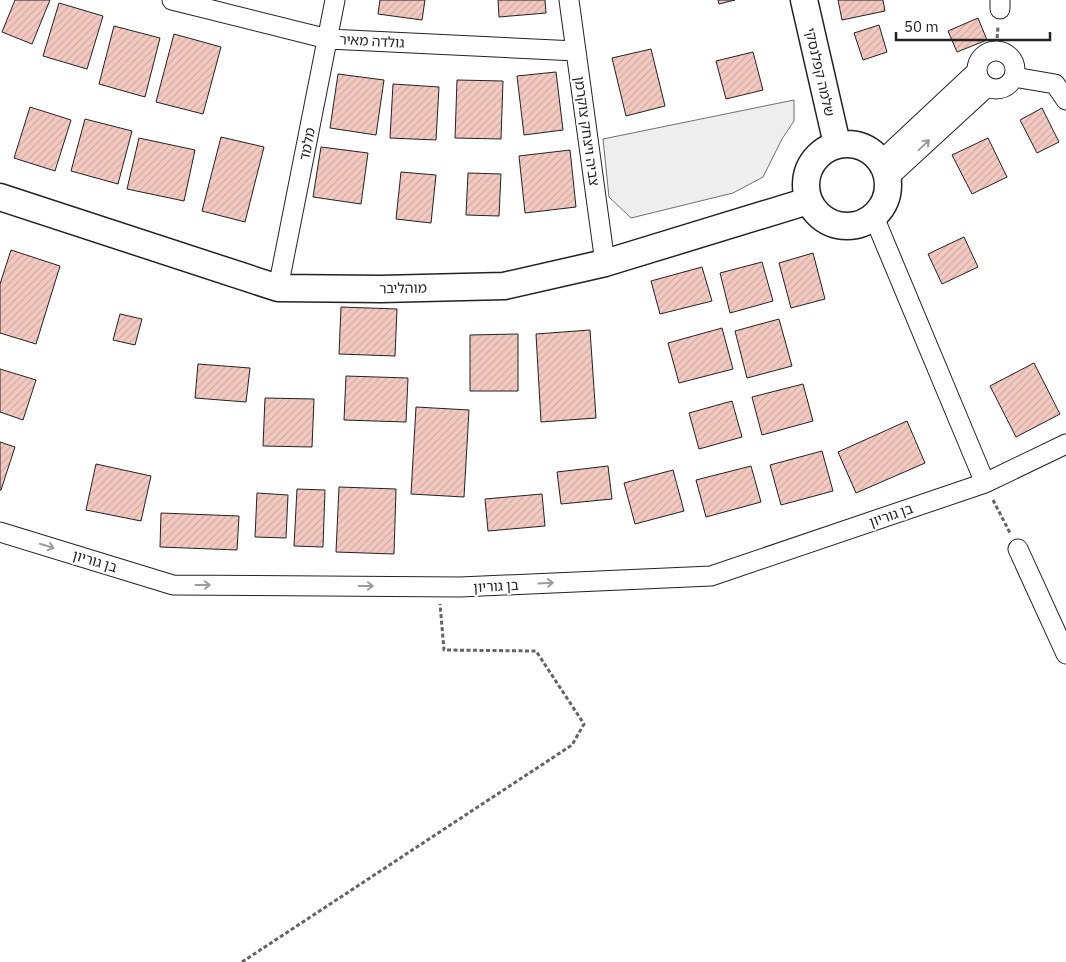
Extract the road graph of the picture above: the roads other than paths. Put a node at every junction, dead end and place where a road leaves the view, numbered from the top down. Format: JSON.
{"nodes":[{"id":1,"x":172,"y":0,"type":"edge"},
{"id":2,"x":335,"y":0,"type":"edge"},
{"id":3,"x":569,"y":0,"type":"edge"},
{"id":4,"x":804,"y":0,"type":"edge"},
{"id":5,"x":328,"y":39,"type":"junction"},
{"id":6,"x":576,"y":51,"type":"junction"},
{"id":7,"x":977,"y":71,"type":"junction"},
{"id":8,"x":1014,"y":77,"type":"junction"},
{"id":9,"x":987,"y":87,"type":"junction"},
{"id":10,"x":1066,"y":100,"type":"edge"},
{"id":11,"x":837,"y":144,"type":"junction"},
{"id":12,"x":884,"y":169,"type":"junction"},
{"id":13,"x":0,"y":198,"type":"edge"},
{"id":14,"x":808,"y":201,"type":"junction"},
{"id":15,"x":874,"y":217,"type":"junction"},
{"id":16,"x":605,"y":263,"type":"junction"},
{"id":17,"x":278,"y":288,"type":"junction"},
{"id":18,"x":1066,"y":444,"type":"edge"},
{"id":19,"x":985,"y":483,"type":"junction"},
{"id":20,"x":0,"y":532,"type":"edge"},
{"id":21,"x":1018,"y":549,"type":"road end"},
{"id":22,"x":1066,"y":654,"type":"edge"}],
"edges":[{"from":1,"to":5,"type":"street","name":"גולדה מאיר"},
{"from":2,"to":5,"type":"street","name":"מלמד"},
{"from":3,"to":6,"type":"street","name":"צביה ויצחק צוקרמן"},
{"from":4,"to":11,"type":"street","name":"שלמה קפלנסקי"},
{"from":5,"to":6,"type":"street","name":"גולדה מאיר"},
{"from":5,"to":17,"type":"street","name":"מלמד"},
{"from":6,"to":16,"type":"street","name":"צביה ויצחק צוקרמן"},
{"from":7,"to":8,"type":"street"},
{"from":7,"to":9,"type":"street"},
{"from":7,"to":12,"type":"street"},
{"from":8,"to":9,"type":"street"},
{"from":8,"to":10,"type":"street"},
{"from":12,"to":9,"type":"street","one_way":true},
{"from":11,"to":12,"type":"street"},
{"from":11,"to":14,"type":"street"},
{"from":12,"to":15,"type":"street"},
{"from":13,"to":17,"type":"street","name":"מוהליבר"},
{"from":14,"to":15,"type":"street"},
{"from":14,"to":16,"type":"street","name":"מוהליבר"},
{"from":15,"to":19,"type":"street"},
{"from":16,"to":17,"type":"street","name":"מוהליבר"},
{"from":18,"to":19,"type":"street","name":"בן גוריון"},
{"from":20,"to":19,"type":"street","name":"בן גוריון","one_way":true},
{"from":21,"to":22,"type":"street"}]}
